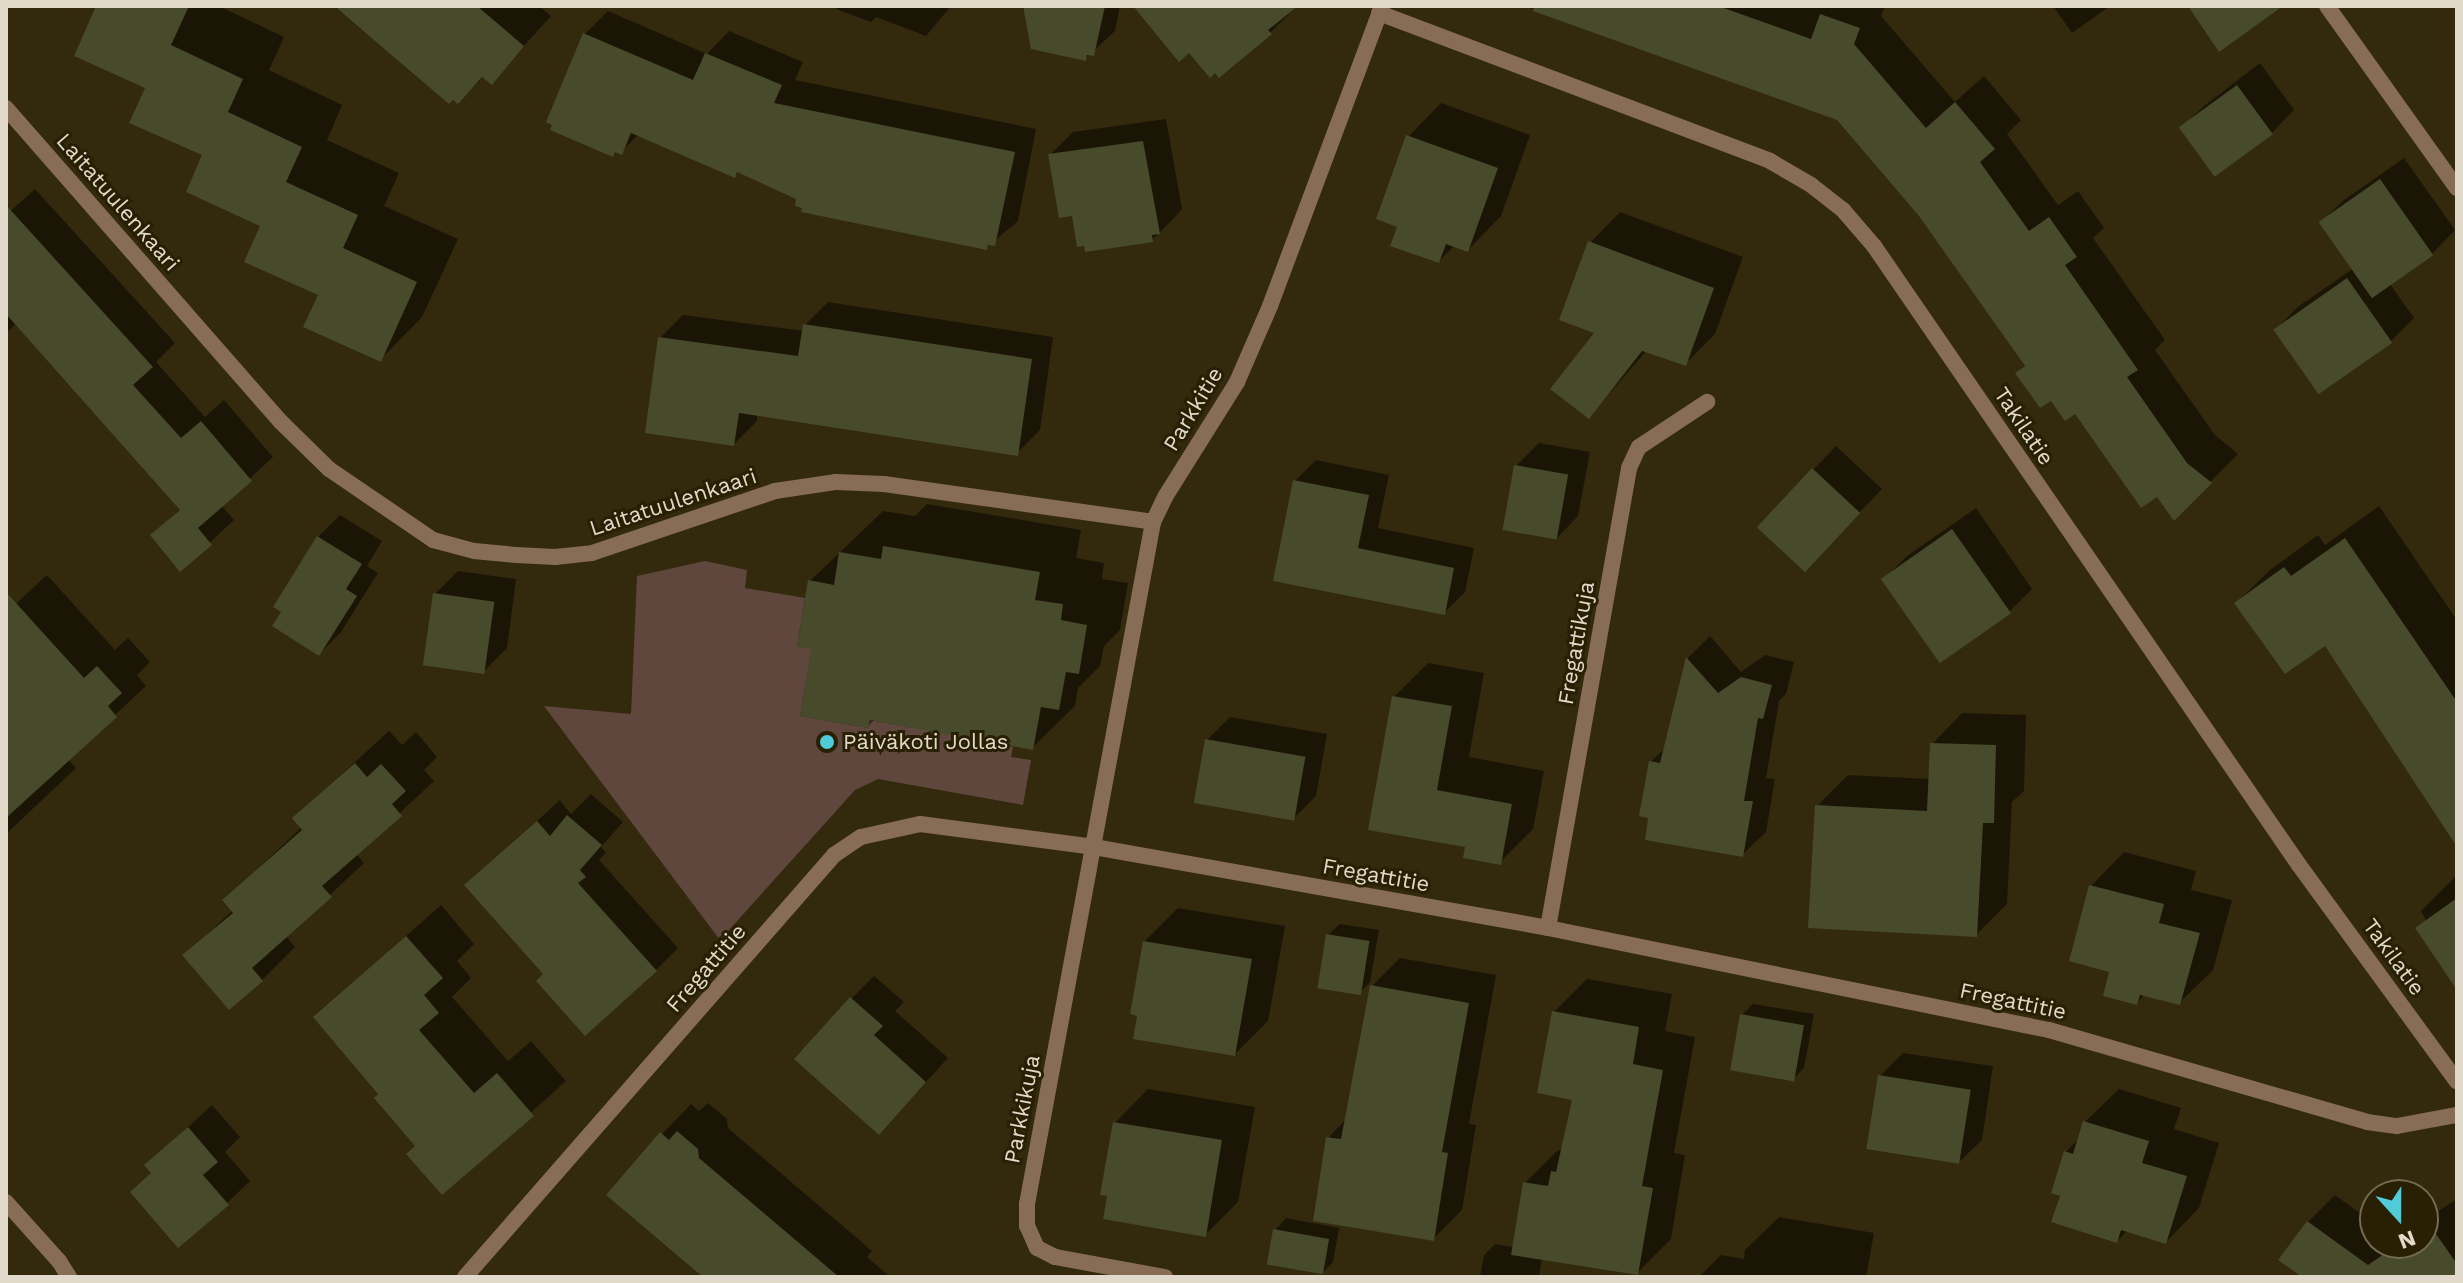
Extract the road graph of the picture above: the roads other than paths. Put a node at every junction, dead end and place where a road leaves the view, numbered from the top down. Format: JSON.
{"nodes":[{"id":1,"x":2327,"y":6,"type":"edge"},
{"id":2,"x":1380,"y":9,"type":"edge"},
{"id":3,"x":6,"y":108,"type":"edge"},
{"id":4,"x":2457,"y":188,"type":"edge"},
{"id":5,"x":1707,"y":402,"type":"dead end"},
{"id":6,"x":1153,"y":522,"type":"junction"},
{"id":7,"x":1094,"y":847,"type":"junction"},
{"id":8,"x":1548,"y":928,"type":"junction"},
{"id":9,"x":2457,"y":1082,"type":"edge"},
{"id":10,"x":2457,"y":1115,"type":"edge"},
{"id":11,"x":6,"y":1202,"type":"edge"},
{"id":12,"x":69,"y":1277,"type":"edge"},
{"id":13,"x":465,"y":1277,"type":"edge"},
{"id":14,"x":1165,"y":1277,"type":"edge"}],
"edges":[{"from":1,"to":4,"type":"street"},
{"from":2,"to":6,"type":"street","name":"Parkkitie"},
{"from":2,"to":9,"type":"street","name":"Takilatie"},
{"from":3,"to":6,"type":"street","name":"Laitatuulenkaari"},
{"from":5,"to":8,"type":"street","name":"Fregattikuja"},
{"from":6,"to":7,"type":"street","name":"Parkkitie"},
{"from":7,"to":8,"type":"street","name":"Fregattitie"},
{"from":7,"to":13,"type":"street","name":"Fregattitie"},
{"from":7,"to":14,"type":"street","name":"Parkkikuja"},
{"from":8,"to":10,"type":"street","name":"Fregattitie"},
{"from":11,"to":12,"type":"street"}]}
